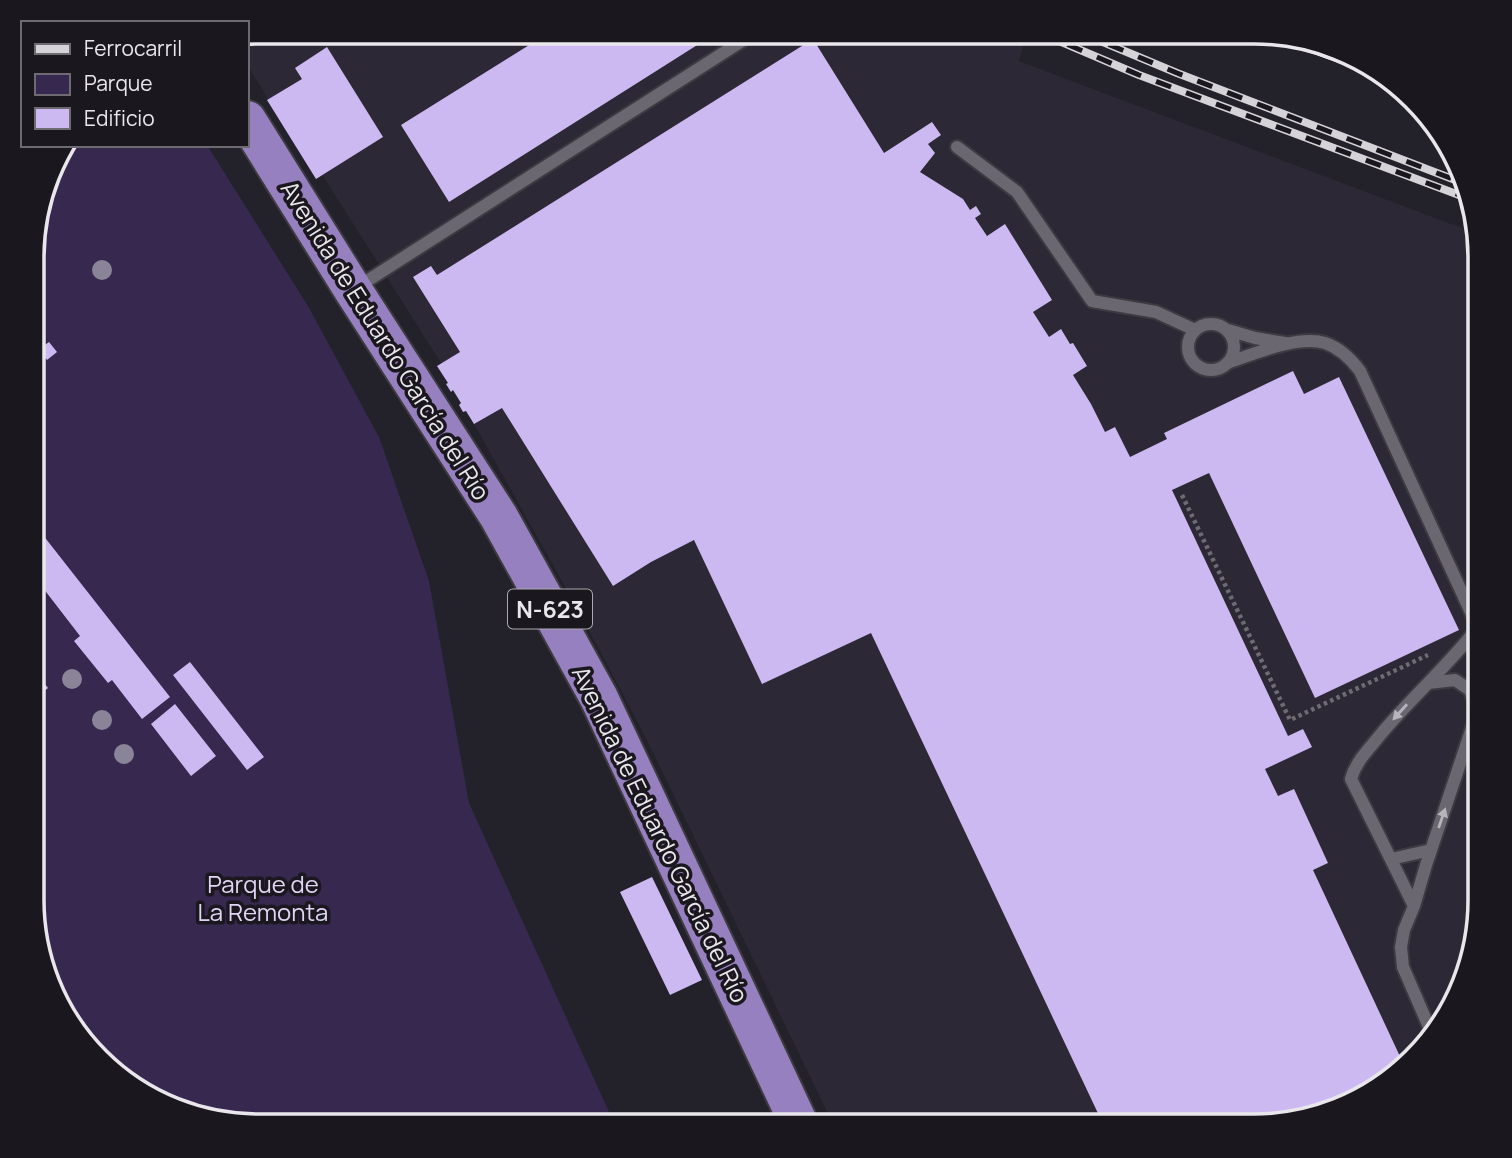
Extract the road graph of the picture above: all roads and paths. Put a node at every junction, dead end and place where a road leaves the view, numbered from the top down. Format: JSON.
{"nodes":[{"id":1,"x":737,"y":44,"type":"edge"},
{"id":2,"x":248,"y":122,"type":"edge"},
{"id":3,"x":957,"y":147,"type":"dead end"},
{"id":4,"x":353,"y":290,"type":"junction"},
{"id":5,"x":1195,"y":330,"type":"junction"},
{"id":6,"x":1228,"y":330,"type":"junction"},
{"id":7,"x":1289,"y":343,"type":"junction"},
{"id":8,"x":1227,"y":363,"type":"junction"},
{"id":9,"x":1182,"y":495,"type":"dead end"},
{"id":10,"x":1468,"y":605,"type":"edge"},
{"id":11,"x":1468,"y":641,"type":"edge"},
{"id":12,"x":1463,"y":647,"type":"junction"},
{"id":13,"x":1428,"y":683,"type":"junction"},
{"id":14,"x":1468,"y":689,"type":"edge"},
{"id":15,"x":1468,"y":741,"type":"edge"},
{"id":16,"x":1431,"y":850,"type":"junction"},
{"id":17,"x":1391,"y":859,"type":"junction"},
{"id":18,"x":1414,"y":906,"type":"junction"},
{"id":19,"x":1428,"y":1024,"type":"edge"},
{"id":20,"x":794,"y":1114,"type":"edge"}],
"edges":[{"from":1,"to":4,"type":"lane"},
{"from":2,"to":4,"type":"highway","name":"Avenida de Eduardo García del Río","number":"N-623"},
{"from":3,"to":5,"type":"lane"},
{"from":4,"to":20,"type":"highway","name":"Avenida de Eduardo García del Río","number":"N-623"},
{"from":5,"to":6,"type":"lane"},
{"from":5,"to":8,"type":"lane"},
{"from":6,"to":7,"type":"lane"},
{"from":6,"to":8,"type":"lane"},
{"from":7,"to":8,"type":"lane"},
{"from":7,"to":10,"type":"lane"},
{"from":9,"to":12,"type":"path"},
{"from":11,"to":12,"type":"lane"},
{"from":12,"to":13,"type":"lane"},
{"from":13,"to":14,"type":"lane"},
{"from":13,"to":17,"type":"lane","one_way":true},
{"from":16,"to":15,"type":"lane","one_way":true},
{"from":16,"to":17,"type":"lane"},
{"from":16,"to":18,"type":"lane"},
{"from":17,"to":18,"type":"lane"},
{"from":18,"to":19,"type":"lane"}]}
